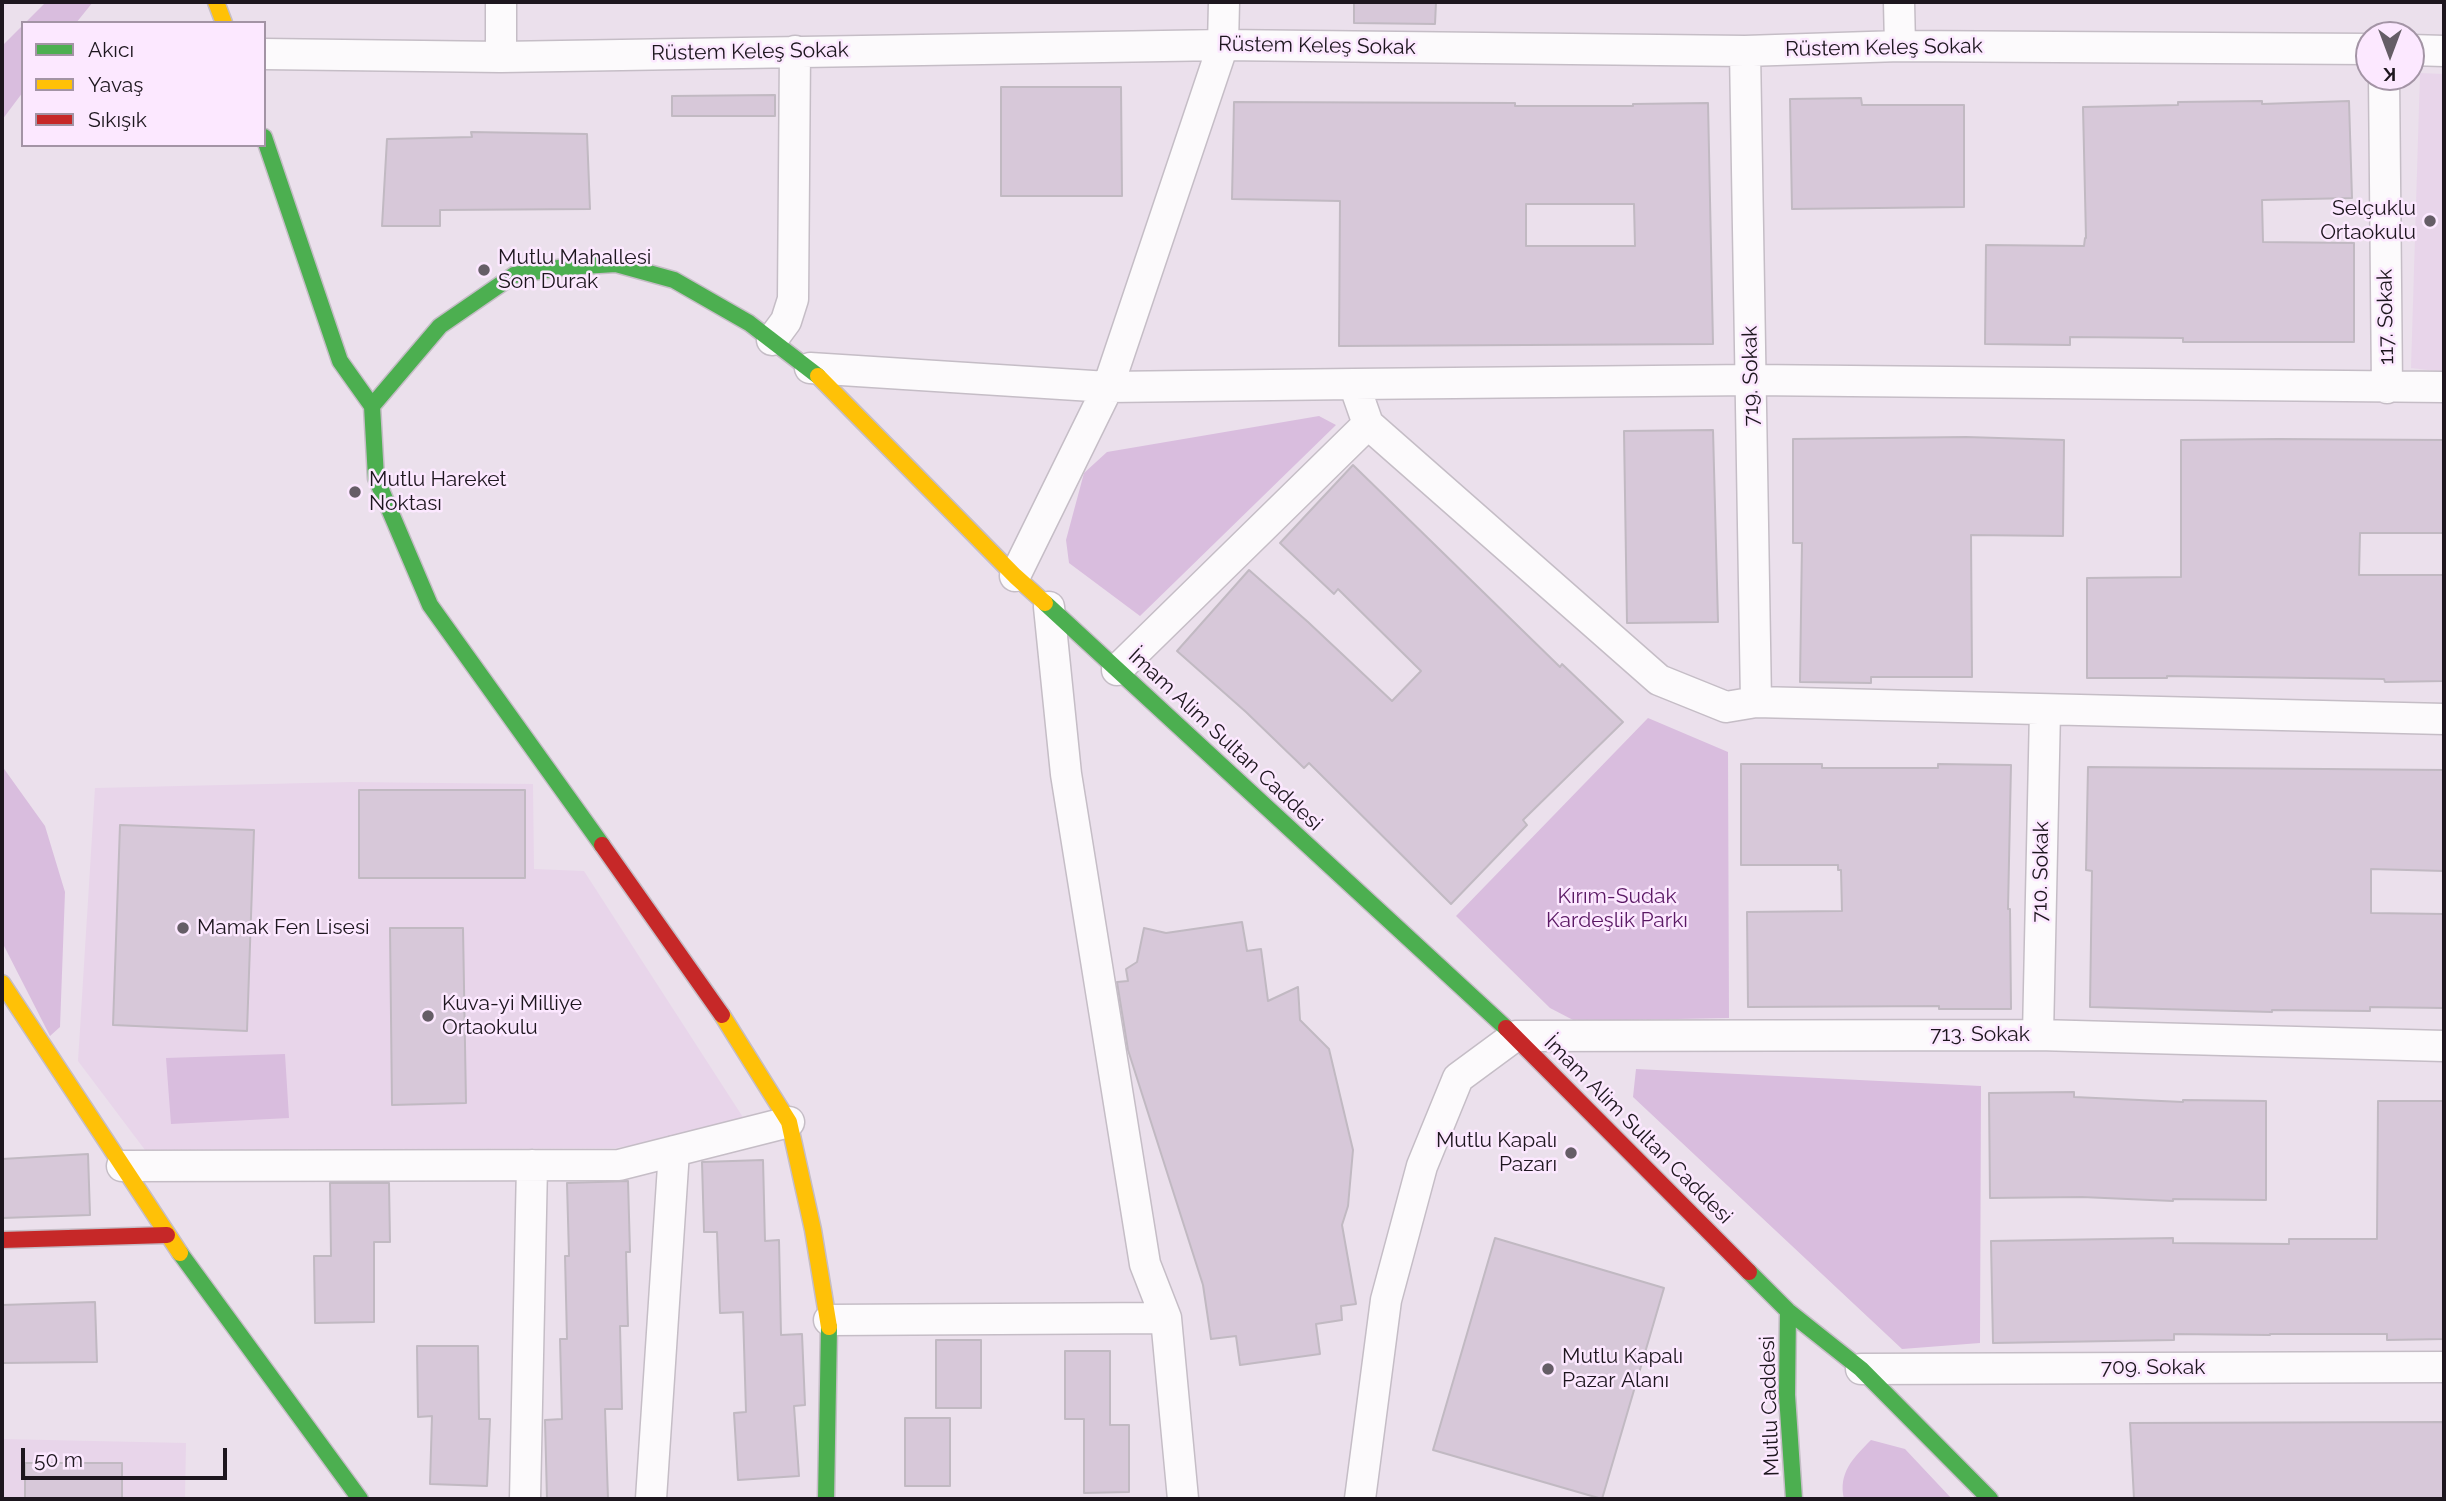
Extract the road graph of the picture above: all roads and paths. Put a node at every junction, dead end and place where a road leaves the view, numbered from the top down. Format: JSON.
{"nodes":[{"id":1,"x":216,"y":2,"type":"edge"},
{"id":2,"x":501,"y":2,"type":"edge"},
{"id":3,"x":1224,"y":2,"type":"edge"},
{"id":4,"x":1899,"y":2,"type":"edge"},
{"id":5,"x":223,"y":21,"type":"edge"},
{"id":6,"x":1223,"y":45,"type":"junction"},
{"id":7,"x":1900,"y":46,"type":"junction"},
{"id":8,"x":2355,"y":49,"type":"edge"},
{"id":9,"x":2425,"y":50,"type":"edge"},
{"id":10,"x":795,"y":51,"type":"junction"},
{"id":11,"x":1745,"y":51,"type":"junction"},
{"id":12,"x":2444,"y":51,"type":"edge"},
{"id":13,"x":266,"y":54,"type":"edge"},
{"id":14,"x":501,"y":57,"type":"junction"},
{"id":15,"x":2384,"y":91,"type":"edge"},
{"id":16,"x":266,"y":143,"type":"edge"},
{"id":17,"x":772,"y":340,"type":"junction"},
{"id":18,"x":810,"y":368,"type":"junction"},
{"id":19,"x":1752,"y":380,"type":"junction"},
{"id":20,"x":1354,"y":384,"type":"junction"},
{"id":21,"x":1108,"y":387,"type":"junction"},
{"id":22,"x":2444,"y":387,"type":"edge"},
{"id":23,"x":2387,"y":388,"type":"junction"},
{"id":24,"x":372,"y":406,"type":"junction"},
{"id":25,"x":1368,"y":424,"type":"junction"},
{"id":26,"x":1015,"y":576,"type":"junction"},
{"id":27,"x":1049,"y":607,"type":"junction"},
{"id":28,"x":1117,"y":670,"type":"junction"},
{"id":29,"x":1756,"y":702,"type":"junction"},
{"id":30,"x":2045,"y":710,"type":"junction"},
{"id":31,"x":2444,"y":719,"type":"edge"},
{"id":32,"x":2,"y":983,"type":"edge"},
{"id":33,"x":2038,"y":1035,"type":"junction"},
{"id":34,"x":1516,"y":1036,"type":"junction"},
{"id":35,"x":2444,"y":1046,"type":"edge"},
{"id":36,"x":789,"y":1122,"type":"junction"},
{"id":37,"x":674,"y":1151,"type":"junction"},
{"id":38,"x":532,"y":1165,"type":"junction"},
{"id":39,"x":122,"y":1166,"type":"junction"},
{"id":40,"x":167,"y":1235,"type":"junction"},
{"id":41,"x":2,"y":1240,"type":"edge"},
{"id":42,"x":1788,"y":1311,"type":"junction"},
{"id":43,"x":1166,"y":1318,"type":"junction"},
{"id":44,"x":829,"y":1320,"type":"junction"},
{"id":45,"x":2444,"y":1367,"type":"edge"},
{"id":46,"x":1861,"y":1369,"type":"junction"},
{"id":47,"x":360,"y":1499,"type":"edge"},
{"id":48,"x":525,"y":1499,"type":"edge"},
{"id":49,"x":651,"y":1499,"type":"edge"},
{"id":50,"x":826,"y":1499,"type":"edge"},
{"id":51,"x":1183,"y":1499,"type":"edge"},
{"id":52,"x":1360,"y":1499,"type":"edge"},
{"id":53,"x":1794,"y":1499,"type":"edge"},
{"id":54,"x":1990,"y":1499,"type":"edge"}],
"edges":[{"from":1,"to":5,"type":"street"},
{"from":2,"to":14,"type":"street"},
{"from":3,"to":6,"type":"street"},
{"from":4,"to":7,"type":"street"},
{"from":6,"to":10,"type":"street","name":"Rüstem Keleş Sokak"},
{"from":6,"to":11,"type":"street","name":"Rüstem Keleş Sokak"},
{"from":6,"to":21,"type":"street"},
{"from":7,"to":8,"type":"street","name":"Rüstem Keleş Sokak"},
{"from":7,"to":11,"type":"street","name":"Rüstem Keleş Sokak"},
{"from":9,"to":12,"type":"street"},
{"from":10,"to":14,"type":"street","name":"Rüstem Keleş Sokak"},
{"from":10,"to":17,"type":"street"},
{"from":11,"to":19,"type":"street","name":"719. Sokak"},
{"from":13,"to":14,"type":"street","name":"Rüstem Keleş Sokak"},
{"from":15,"to":23,"type":"street","name":"117. Sokak"},
{"from":16,"to":24,"type":"street"},
{"from":17,"to":18,"type":"street","name":"İmam Alim Sultan Caddesi"},
{"from":17,"to":24,"type":"street","name":"İmam Alim Sultan Caddesi"},
{"from":18,"to":21,"type":"street"},
{"from":18,"to":26,"type":"street","name":"İmam Alim Sultan Caddesi"},
{"from":19,"to":20,"type":"street"},
{"from":19,"to":23,"type":"street"},
{"from":19,"to":29,"type":"street","name":"719. Sokak"},
{"from":20,"to":21,"type":"street"},
{"from":20,"to":25,"type":"street"},
{"from":21,"to":26,"type":"street"},
{"from":22,"to":23,"type":"street"},
{"from":24,"to":36,"type":"street"},
{"from":25,"to":28,"type":"street"},
{"from":25,"to":29,"type":"street"},
{"from":26,"to":27,"type":"street","name":"İmam Alim Sultan Caddesi"},
{"from":27,"to":28,"type":"street","name":"İmam Alim Sultan Caddesi"},
{"from":27,"to":43,"type":"street"},
{"from":28,"to":34,"type":"street","name":"İmam Alim Sultan Caddesi"},
{"from":29,"to":30,"type":"street"},
{"from":30,"to":31,"type":"street"},
{"from":30,"to":33,"type":"street","name":"710. Sokak"},
{"from":32,"to":39,"type":"street"},
{"from":33,"to":34,"type":"street","name":"713. Sokak"},
{"from":33,"to":35,"type":"street","name":"713. Sokak"},
{"from":34,"to":42,"type":"street","name":"İmam Alim Sultan Caddesi"},
{"from":34,"to":52,"type":"street"},
{"from":36,"to":37,"type":"street"},
{"from":36,"to":44,"type":"street"},
{"from":37,"to":38,"type":"street"},
{"from":37,"to":49,"type":"street"},
{"from":38,"to":39,"type":"street"},
{"from":38,"to":48,"type":"street"},
{"from":39,"to":40,"type":"street"},
{"from":40,"to":41,"type":"street"},
{"from":40,"to":47,"type":"street"},
{"from":42,"to":46,"type":"street","name":"İmam Alim Sultan Caddesi"},
{"from":42,"to":53,"type":"street","name":"Mutlu Caddesi"},
{"from":43,"to":44,"type":"street"},
{"from":43,"to":51,"type":"street"},
{"from":44,"to":50,"type":"street"},
{"from":45,"to":46,"type":"street","name":"709. Sokak"},
{"from":46,"to":54,"type":"street","name":"İmam Alim Sultan Caddesi"}]}
